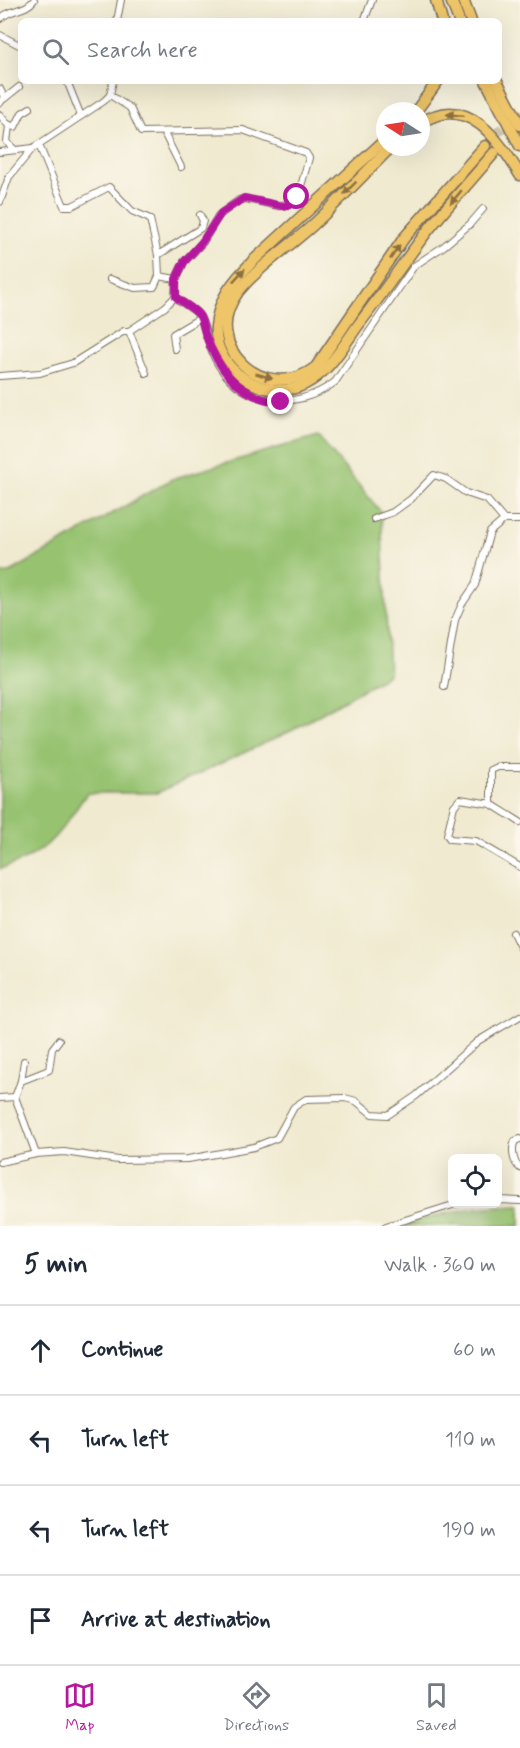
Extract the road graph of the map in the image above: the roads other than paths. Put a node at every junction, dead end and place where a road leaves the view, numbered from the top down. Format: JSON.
{"nodes":[{"id":1,"x":34,"y":0,"type":"edge"},
{"id":2,"x":121,"y":0,"type":"edge"},
{"id":3,"x":372,"y":0,"type":"edge"},
{"id":4,"x":436,"y":0,"type":"edge"},
{"id":5,"x":451,"y":0,"type":"edge"},
{"id":6,"x":462,"y":0,"type":"edge"},
{"id":7,"x":118,"y":18,"type":"edge"},
{"id":8,"x":365,"y":18,"type":"edge"},
{"id":9,"x":441,"y":18,"type":"edge"},
{"id":10,"x":458,"y":18,"type":"edge"},
{"id":11,"x":470,"y":18,"type":"edge"},
{"id":12,"x":0,"y":19,"type":"edge"},
{"id":13,"x":0,"y":35,"type":"edge"},
{"id":14,"x":18,"y":44,"type":"edge"},
{"id":15,"x":68,"y":84,"type":"edge"},
{"id":16,"x":112,"y":84,"type":"edge"},
{"id":17,"x":436,"y":84,"type":"edge"},
{"id":18,"x":488,"y":84,"type":"edge"},
{"id":19,"x":499,"y":84,"type":"edge"},
{"id":20,"x":19,"y":87,"type":"dead end"},
{"id":21,"x":0,"y":89,"type":"edge"},
{"id":22,"x":110,"y":95,"type":"junction"},
{"id":23,"x":2,"y":101,"type":"edge"},
{"id":24,"x":423,"y":102,"type":"edge"},
{"id":25,"x":30,"y":108,"type":"dead end"},
{"id":26,"x":0,"y":114,"type":"edge"},
{"id":27,"x":81,"y":116,"type":"junction"},
{"id":28,"x":430,"y":119,"type":"edge"},
{"id":29,"x":8,"y":124,"type":"junction"},
{"id":30,"x":520,"y":126,"type":"edge"},
{"id":31,"x":164,"y":133,"type":"junction"},
{"id":32,"x":36,"y":146,"type":"junction"},
{"id":33,"x":520,"y":146,"type":"edge"},
{"id":34,"x":376,"y":148,"type":"edge"},
{"id":35,"x":15,"y":150,"type":"junction"},
{"id":36,"x":0,"y":152,"type":"edge"},
{"id":37,"x":383,"y":156,"type":"edge"},
{"id":38,"x":180,"y":167,"type":"dead end"},
{"id":39,"x":520,"y":175,"type":"edge"},
{"id":40,"x":0,"y":202,"type":"edge"},
{"id":41,"x":483,"y":209,"type":"dead end"},
{"id":42,"x":200,"y":215,"type":"dead end"},
{"id":43,"x":158,"y":255,"type":"junction"},
{"id":44,"x":159,"y":276,"type":"junction"},
{"id":45,"x":110,"y":279,"type":"dead end"},
{"id":46,"x":176,"y":279,"type":"junction"},
{"id":47,"x":176,"y":297,"type":"junction"},
{"id":48,"x":200,"y":318,"type":"junction"},
{"id":49,"x":129,"y":331,"type":"junction"},
{"id":50,"x":175,"y":350,"type":"dead end"},
{"id":51,"x":146,"y":373,"type":"dead end"},
{"id":52,"x":0,"y":376,"type":"edge"},
{"id":53,"x":374,"y":519,"type":"dead end"},
{"id":54,"x":504,"y":520,"type":"junction"},
{"id":55,"x":520,"y":520,"type":"edge"},
{"id":56,"x":444,"y":687,"type":"dead end"},
{"id":57,"x":520,"y":768,"type":"edge"},
{"id":58,"x":491,"y":804,"type":"junction"},
{"id":59,"x":520,"y":822,"type":"edge"},
{"id":60,"x":520,"y":867,"type":"edge"},
{"id":61,"x":513,"y":933,"type":"dead end"},
{"id":62,"x":520,"y":947,"type":"edge"},
{"id":63,"x":520,"y":1016,"type":"edge"},
{"id":64,"x":59,"y":1040,"type":"dead end"},
{"id":65,"x":24,"y":1061,"type":"dead end"},
{"id":66,"x":21,"y":1081,"type":"junction"},
{"id":67,"x":15,"y":1097,"type":"junction"},
{"id":68,"x":0,"y":1098,"type":"edge"},
{"id":69,"x":520,"y":1139,"type":"edge"},
{"id":70,"x":36,"y":1154,"type":"junction"},
{"id":71,"x":0,"y":1162,"type":"edge"},
{"id":72,"x":520,"y":1168,"type":"edge"},
{"id":73,"x":502,"y":1200,"type":"edge"},
{"id":74,"x":520,"y":1201,"type":"edge"},
{"id":75,"x":448,"y":1206,"type":"edge"},
{"id":76,"x":386,"y":1226,"type":"edge"}],
"edges":[{"from":1,"to":12,"type":"street"},
{"from":2,"to":7,"type":"street"},
{"from":3,"to":8,"type":"street"},
{"from":4,"to":9,"type":"highway"},
{"from":5,"to":10,"type":"highway"},
{"from":6,"to":11,"type":"highway"},
{"from":13,"to":14,"type":"street"},
{"from":15,"to":27,"type":"street"},
{"from":16,"to":22,"type":"street"},
{"from":17,"to":24,"type":"highway"},
{"from":18,"to":33,"type":"highway"},
{"from":19,"to":30,"type":"highway"},
{"from":20,"to":23,"type":"street"},
{"from":21,"to":23,"type":"street"},
{"from":22,"to":27,"type":"street"},
{"from":22,"to":31,"type":"street"},
{"from":25,"to":29,"type":"street"},
{"from":26,"to":29,"type":"street"},
{"from":27,"to":32,"type":"street"},
{"from":39,"to":28,"type":"highway","one_way":true},
{"from":29,"to":35,"type":"street"},
{"from":31,"to":38,"type":"street"},
{"from":31,"to":46,"type":"street"},
{"from":32,"to":35,"type":"street"},
{"from":32,"to":40,"type":"street"},
{"from":32,"to":43,"type":"street"},
{"from":37,"to":34,"type":"highway","one_way":true},
{"from":35,"to":36,"type":"street"},
{"from":41,"to":48,"type":"street"},
{"from":42,"to":43,"type":"street"},
{"from":43,"to":44,"type":"street"},
{"from":44,"to":45,"type":"street"},
{"from":44,"to":46,"type":"street"},
{"from":46,"to":47,"type":"street"},
{"from":47,"to":48,"type":"street"},
{"from":47,"to":49,"type":"street"},
{"from":48,"to":50,"type":"street"},
{"from":49,"to":51,"type":"street"},
{"from":49,"to":52,"type":"street"},
{"from":53,"to":54,"type":"street"},
{"from":54,"to":55,"type":"street"},
{"from":54,"to":56,"type":"street"},
{"from":57,"to":58,"type":"street"},
{"from":58,"to":59,"type":"street"},
{"from":58,"to":60,"type":"street"},
{"from":61,"to":62,"type":"street"},
{"from":63,"to":70,"type":"street"},
{"from":64,"to":66,"type":"street"},
{"from":65,"to":66,"type":"street"},
{"from":66,"to":67,"type":"street"},
{"from":67,"to":68,"type":"street"},
{"from":67,"to":70,"type":"street"},
{"from":69,"to":72,"type":"street"},
{"from":70,"to":71,"type":"street"},
{"from":73,"to":74,"type":"street"},
{"from":75,"to":76,"type":"street"}]}
